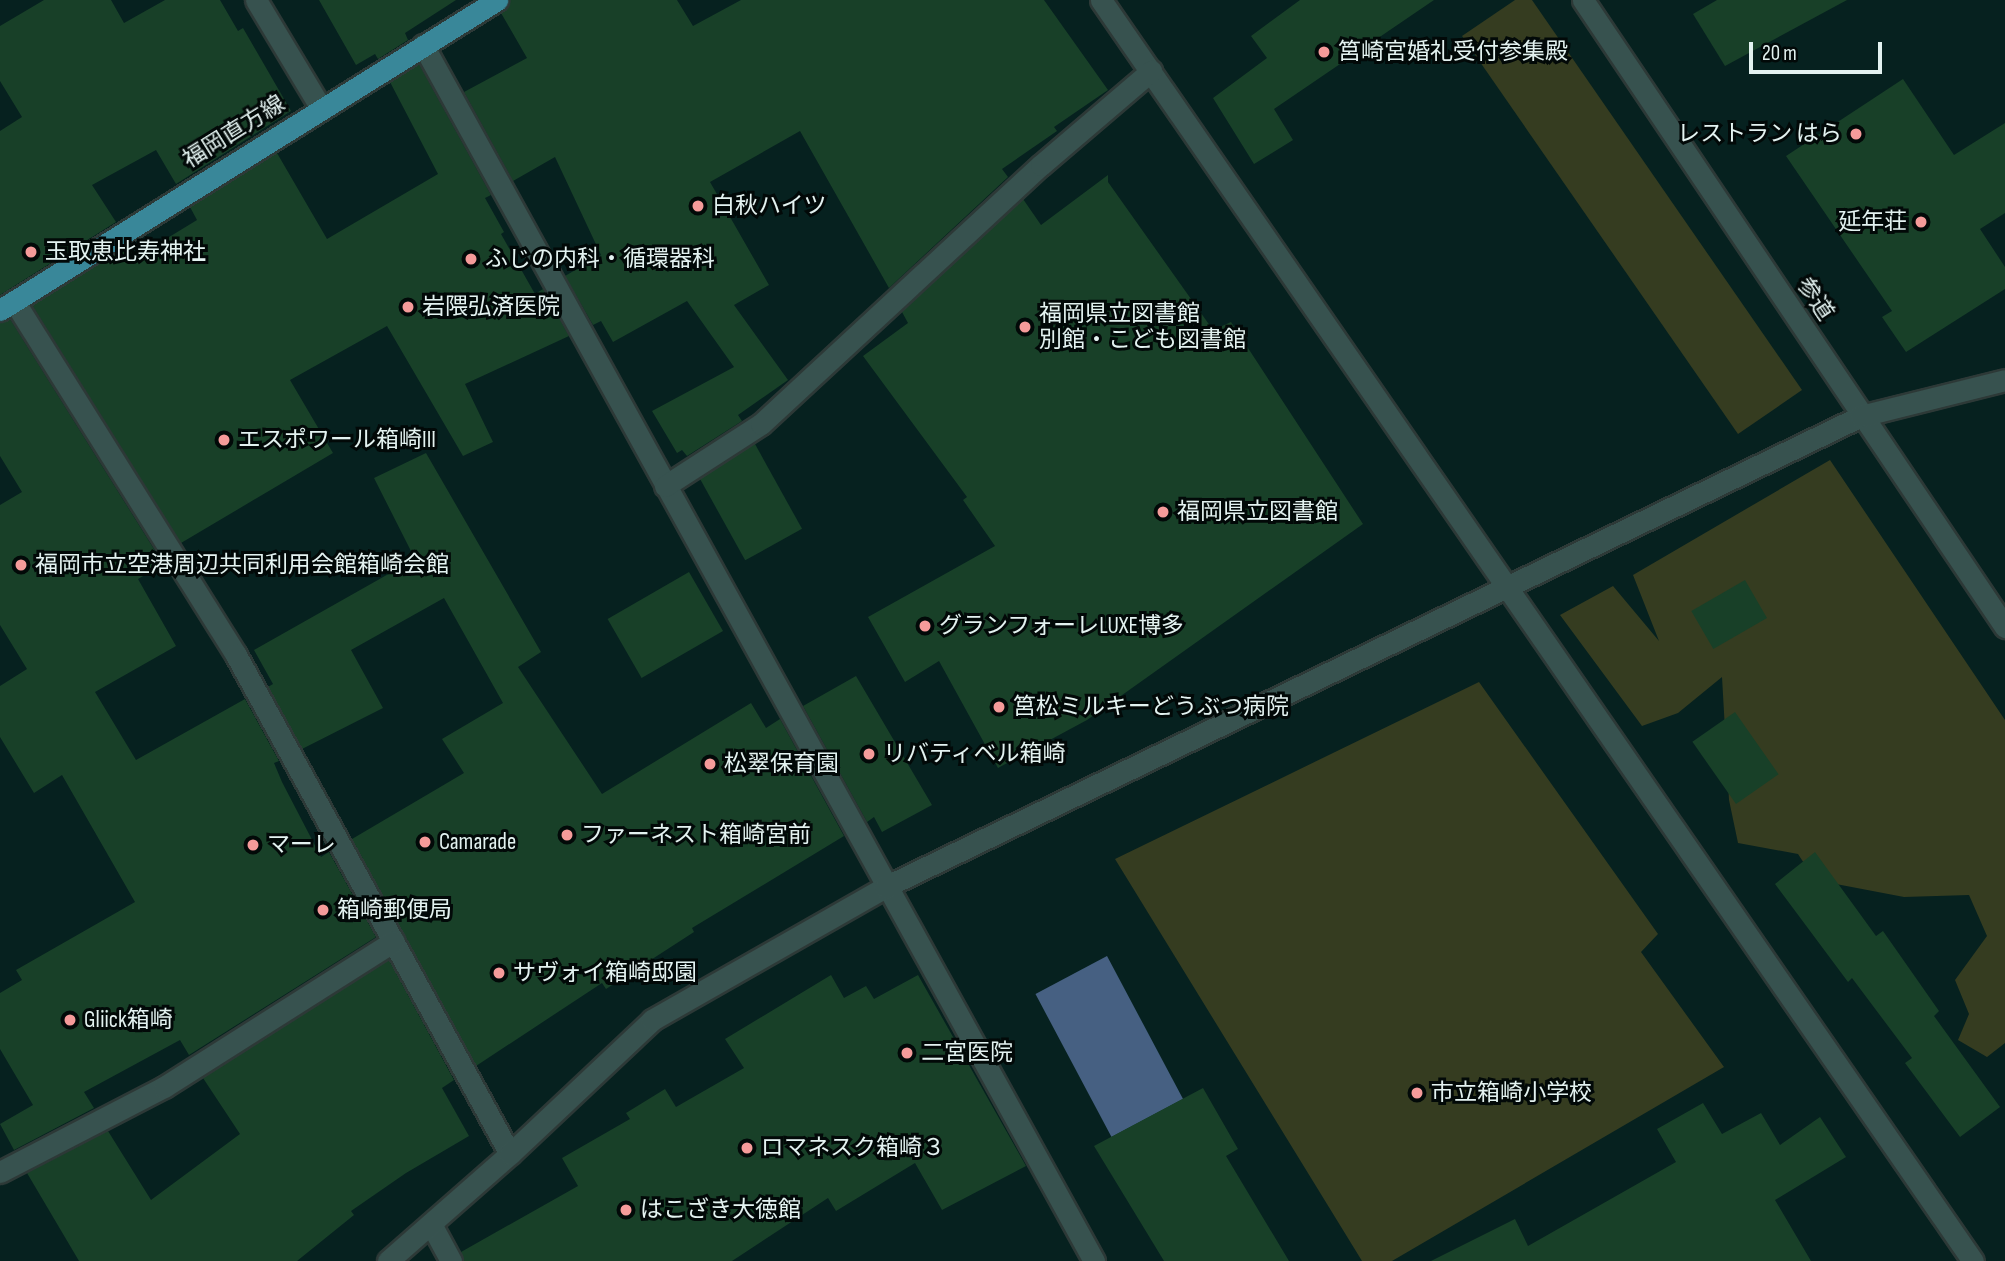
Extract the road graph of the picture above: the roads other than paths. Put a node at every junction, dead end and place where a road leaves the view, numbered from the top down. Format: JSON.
{"nodes":[{"id":1,"x":256,"y":0,"type":"edge"},
{"id":2,"x":497,"y":0,"type":"edge"},
{"id":3,"x":1101,"y":0,"type":"edge"},
{"id":4,"x":1583,"y":0,"type":"edge"},
{"id":5,"x":423,"y":45,"type":"junction"},
{"id":6,"x":1151,"y":71,"type":"junction"},
{"id":7,"x":321,"y":108,"type":"junction"},
{"id":8,"x":7,"y":305,"type":"edge"},
{"id":9,"x":2005,"y":380,"type":"edge"},
{"id":10,"x":1861,"y":416,"type":"junction"},
{"id":11,"x":665,"y":486,"type":"junction"},
{"id":12,"x":1505,"y":586,"type":"junction"},
{"id":13,"x":2005,"y":627,"type":"edge"},
{"id":14,"x":885,"y":887,"type":"junction"},
{"id":15,"x":394,"y":942,"type":"junction"},
{"id":16,"x":509,"y":1154,"type":"junction"},
{"id":17,"x":0,"y":1172,"type":"edge"},
{"id":18,"x":431,"y":1224,"type":"junction"},
{"id":19,"x":388,"y":1261,"type":"edge"},
{"id":20,"x":451,"y":1261,"type":"edge"},
{"id":21,"x":1094,"y":1261,"type":"edge"},
{"id":22,"x":1973,"y":1261,"type":"edge"}],
"edges":[{"from":1,"to":7,"type":"street"},
{"from":2,"to":5,"type":"main road","name":"福岡直方線"},
{"from":3,"to":6,"type":"street"},
{"from":4,"to":10,"type":"street","name":"参道"},
{"from":5,"to":7,"type":"main road","name":"福岡直方線"},
{"from":5,"to":11,"type":"street"},
{"from":6,"to":11,"type":"street"},
{"from":6,"to":12,"type":"street"},
{"from":7,"to":8,"type":"main road","name":"福岡直方線"},
{"from":8,"to":15,"type":"street"},
{"from":9,"to":10,"type":"street"},
{"from":10,"to":12,"type":"street"},
{"from":10,"to":13,"type":"street","name":"参道"},
{"from":11,"to":14,"type":"street"},
{"from":12,"to":14,"type":"street"},
{"from":12,"to":22,"type":"street"},
{"from":14,"to":16,"type":"street"},
{"from":14,"to":21,"type":"street"},
{"from":15,"to":16,"type":"street"},
{"from":15,"to":17,"type":"street"},
{"from":16,"to":18,"type":"street"},
{"from":18,"to":19,"type":"street"},
{"from":18,"to":20,"type":"street"}]}
